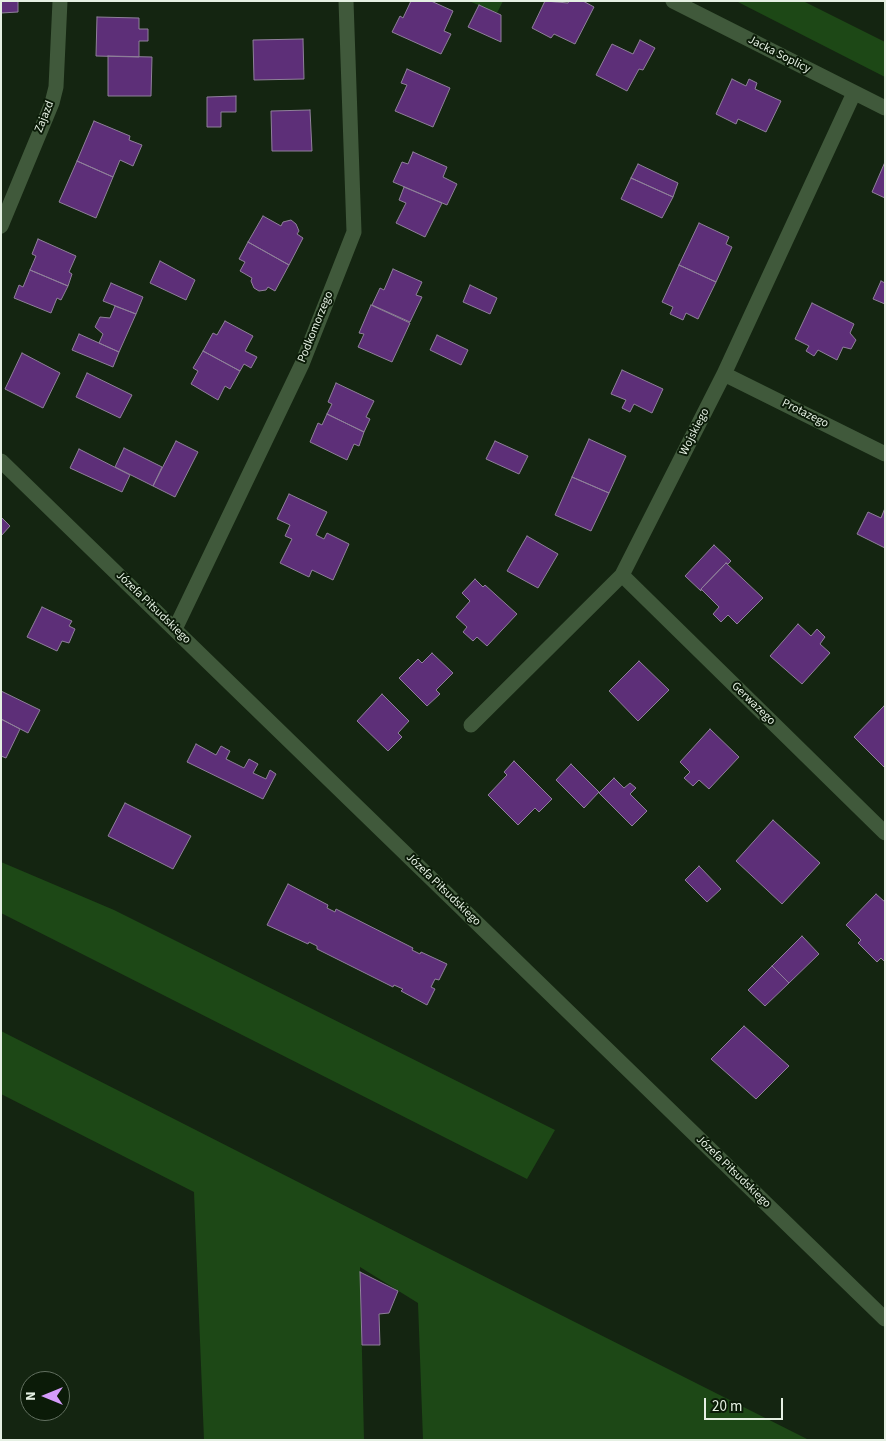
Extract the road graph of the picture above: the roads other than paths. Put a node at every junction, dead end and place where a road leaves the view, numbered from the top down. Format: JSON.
{"nodes":[{"id":1,"x":60,"y":1,"type":"edge"},
{"id":2,"x":346,"y":1,"type":"edge"},
{"id":3,"x":673,"y":1,"type":"edge"},
{"id":4,"x":854,"y":93,"type":"junction"},
{"id":5,"x":885,"y":108,"type":"edge"},
{"id":6,"x":1,"y":226,"type":"edge"},
{"id":7,"x":724,"y":374,"type":"junction"},
{"id":8,"x":885,"y":454,"type":"edge"},
{"id":9,"x":1,"y":461,"type":"edge"},
{"id":10,"x":622,"y":575,"type":"junction"},
{"id":11,"x":175,"y":629,"type":"junction"},
{"id":12,"x":471,"y":725,"type":"dead end"},
{"id":13,"x":885,"y":832,"type":"edge"},
{"id":14,"x":885,"y":1319,"type":"edge"}],
"edges":[{"from":1,"to":6,"type":"street","name":"Zajazd"},
{"from":2,"to":11,"type":"street","name":"Podkomorzego"},
{"from":3,"to":4,"type":"street","name":"Jacka Soplicy"},
{"from":4,"to":5,"type":"street","name":"Jacka Soplicy"},
{"from":4,"to":7,"type":"street","name":"Wojskiego"},
{"from":7,"to":8,"type":"street","name":"Protazego"},
{"from":7,"to":10,"type":"street","name":"Wojskiego"},
{"from":9,"to":11,"type":"street","name":"Józefa Piłsudskiego"},
{"from":10,"to":12,"type":"street","name":"Wojskiego"},
{"from":10,"to":13,"type":"street","name":"Gerwazego"},
{"from":11,"to":14,"type":"street","name":"Józefa Piłsudskiego"}]}
